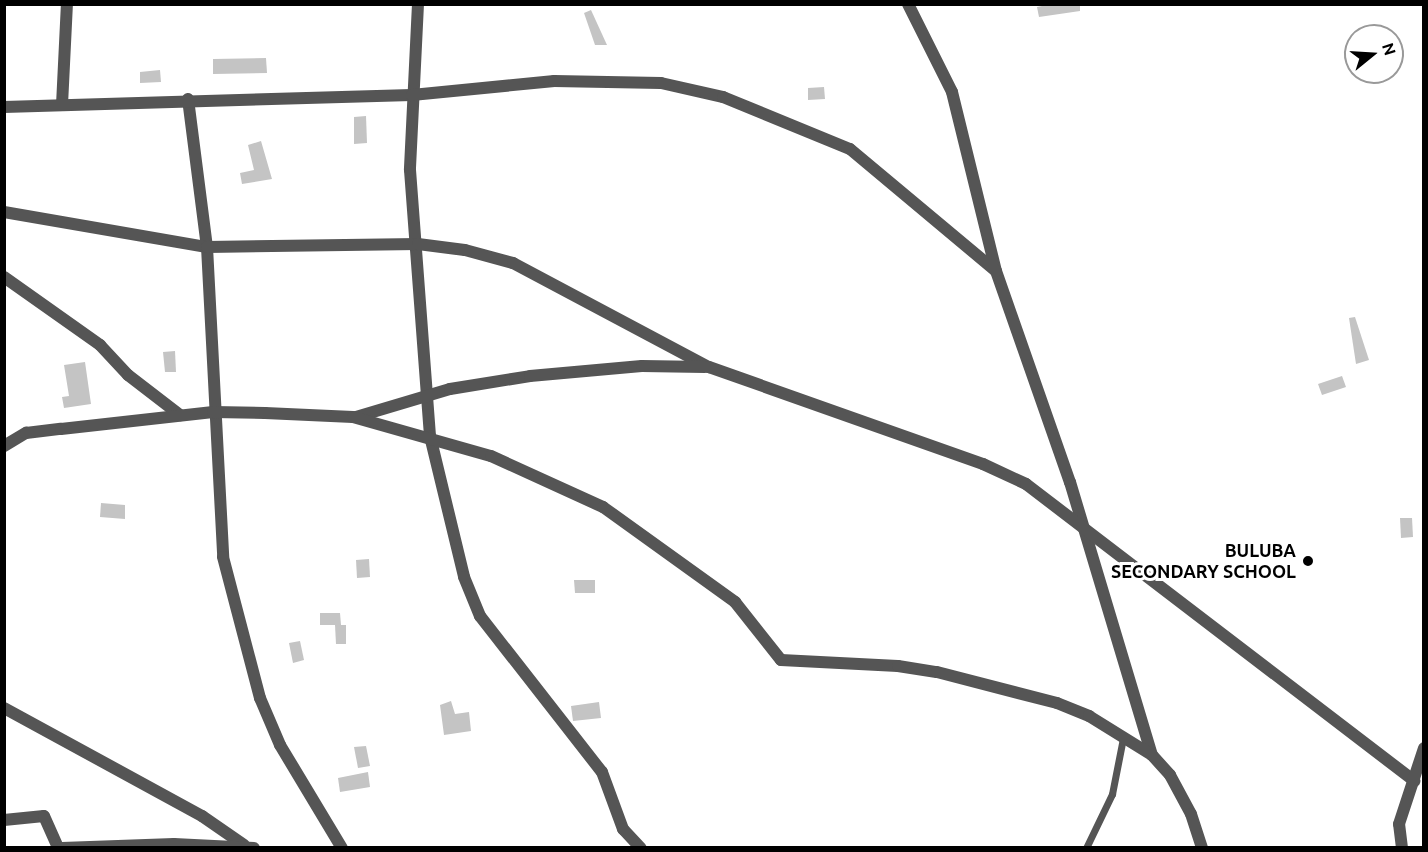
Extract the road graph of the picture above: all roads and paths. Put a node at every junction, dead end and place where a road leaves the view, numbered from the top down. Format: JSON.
{"nodes":[{"id":1,"x":67,"y":4,"type":"edge"},
{"id":2,"x":418,"y":4,"type":"edge"},
{"id":3,"x":908,"y":4,"type":"edge"},
{"id":4,"x":412,"y":95,"type":"junction"},
{"id":5,"x":188,"y":99,"type":"junction"},
{"id":6,"x":62,"y":105,"type":"junction"},
{"id":7,"x":4,"y":107,"type":"edge"},
{"id":8,"x":4,"y":212,"type":"edge"},
{"id":9,"x":418,"y":244,"type":"junction"},
{"id":10,"x":207,"y":247,"type":"junction"},
{"id":11,"x":996,"y":271,"type":"junction"},
{"id":12,"x":4,"y":277,"type":"edge"},
{"id":13,"x":709,"y":367,"type":"junction"},
{"id":14,"x":428,"y":397,"type":"junction"},
{"id":15,"x":213,"y":412,"type":"junction"},
{"id":16,"x":180,"y":416,"type":"junction"},
{"id":17,"x":353,"y":417,"type":"junction"},
{"id":18,"x":430,"y":436,"type":"junction"},
{"id":19,"x":4,"y":446,"type":"edge"},
{"id":20,"x":1085,"y":531,"type":"junction"},
{"id":21,"x":4,"y":708,"type":"edge"},
{"id":22,"x":1123,"y":738,"type":"junction"},
{"id":23,"x":1424,"y":748,"type":"edge"},
{"id":24,"x":1152,"y":755,"type":"junction"},
{"id":25,"x":1415,"y":781,"type":"junction"},
{"id":26,"x":4,"y":820,"type":"edge"},
{"id":27,"x":249,"y":846,"type":"edge"},
{"id":28,"x":60,"y":848,"type":"edge"},
{"id":29,"x":342,"y":848,"type":"edge"},
{"id":30,"x":641,"y":848,"type":"edge"},
{"id":31,"x":1086,"y":848,"type":"edge"},
{"id":32,"x":1202,"y":848,"type":"edge"},
{"id":33,"x":1402,"y":848,"type":"edge"}],
"edges":[{"from":1,"to":6,"type":"street"},
{"from":2,"to":4,"type":"street"},
{"from":3,"to":11,"type":"street"},
{"from":4,"to":5,"type":"street"},
{"from":4,"to":9,"type":"street"},
{"from":4,"to":11,"type":"street"},
{"from":5,"to":6,"type":"street"},
{"from":5,"to":10,"type":"street"},
{"from":6,"to":7,"type":"street"},
{"from":8,"to":10,"type":"street"},
{"from":9,"to":10,"type":"street"},
{"from":9,"to":13,"type":"street"},
{"from":9,"to":14,"type":"street"},
{"from":10,"to":15,"type":"street"},
{"from":11,"to":20,"type":"street"},
{"from":12,"to":16,"type":"street"},
{"from":13,"to":14,"type":"street"},
{"from":13,"to":20,"type":"street"},
{"from":14,"to":17,"type":"street"},
{"from":14,"to":18,"type":"street"},
{"from":15,"to":16,"type":"street"},
{"from":15,"to":17,"type":"street"},
{"from":15,"to":29,"type":"street"},
{"from":16,"to":19,"type":"street"},
{"from":17,"to":18,"type":"street"},
{"from":18,"to":22,"type":"street"},
{"from":18,"to":30,"type":"street"},
{"from":20,"to":24,"type":"street"},
{"from":20,"to":25,"type":"street"},
{"from":21,"to":27,"type":"street"},
{"from":22,"to":24,"type":"street"},
{"from":22,"to":31,"type":"lane"},
{"from":23,"to":25,"type":"street"},
{"from":24,"to":32,"type":"street"},
{"from":25,"to":33,"type":"street"},
{"from":26,"to":28,"type":"street"},
{"from":27,"to":28,"type":"street"}]}
